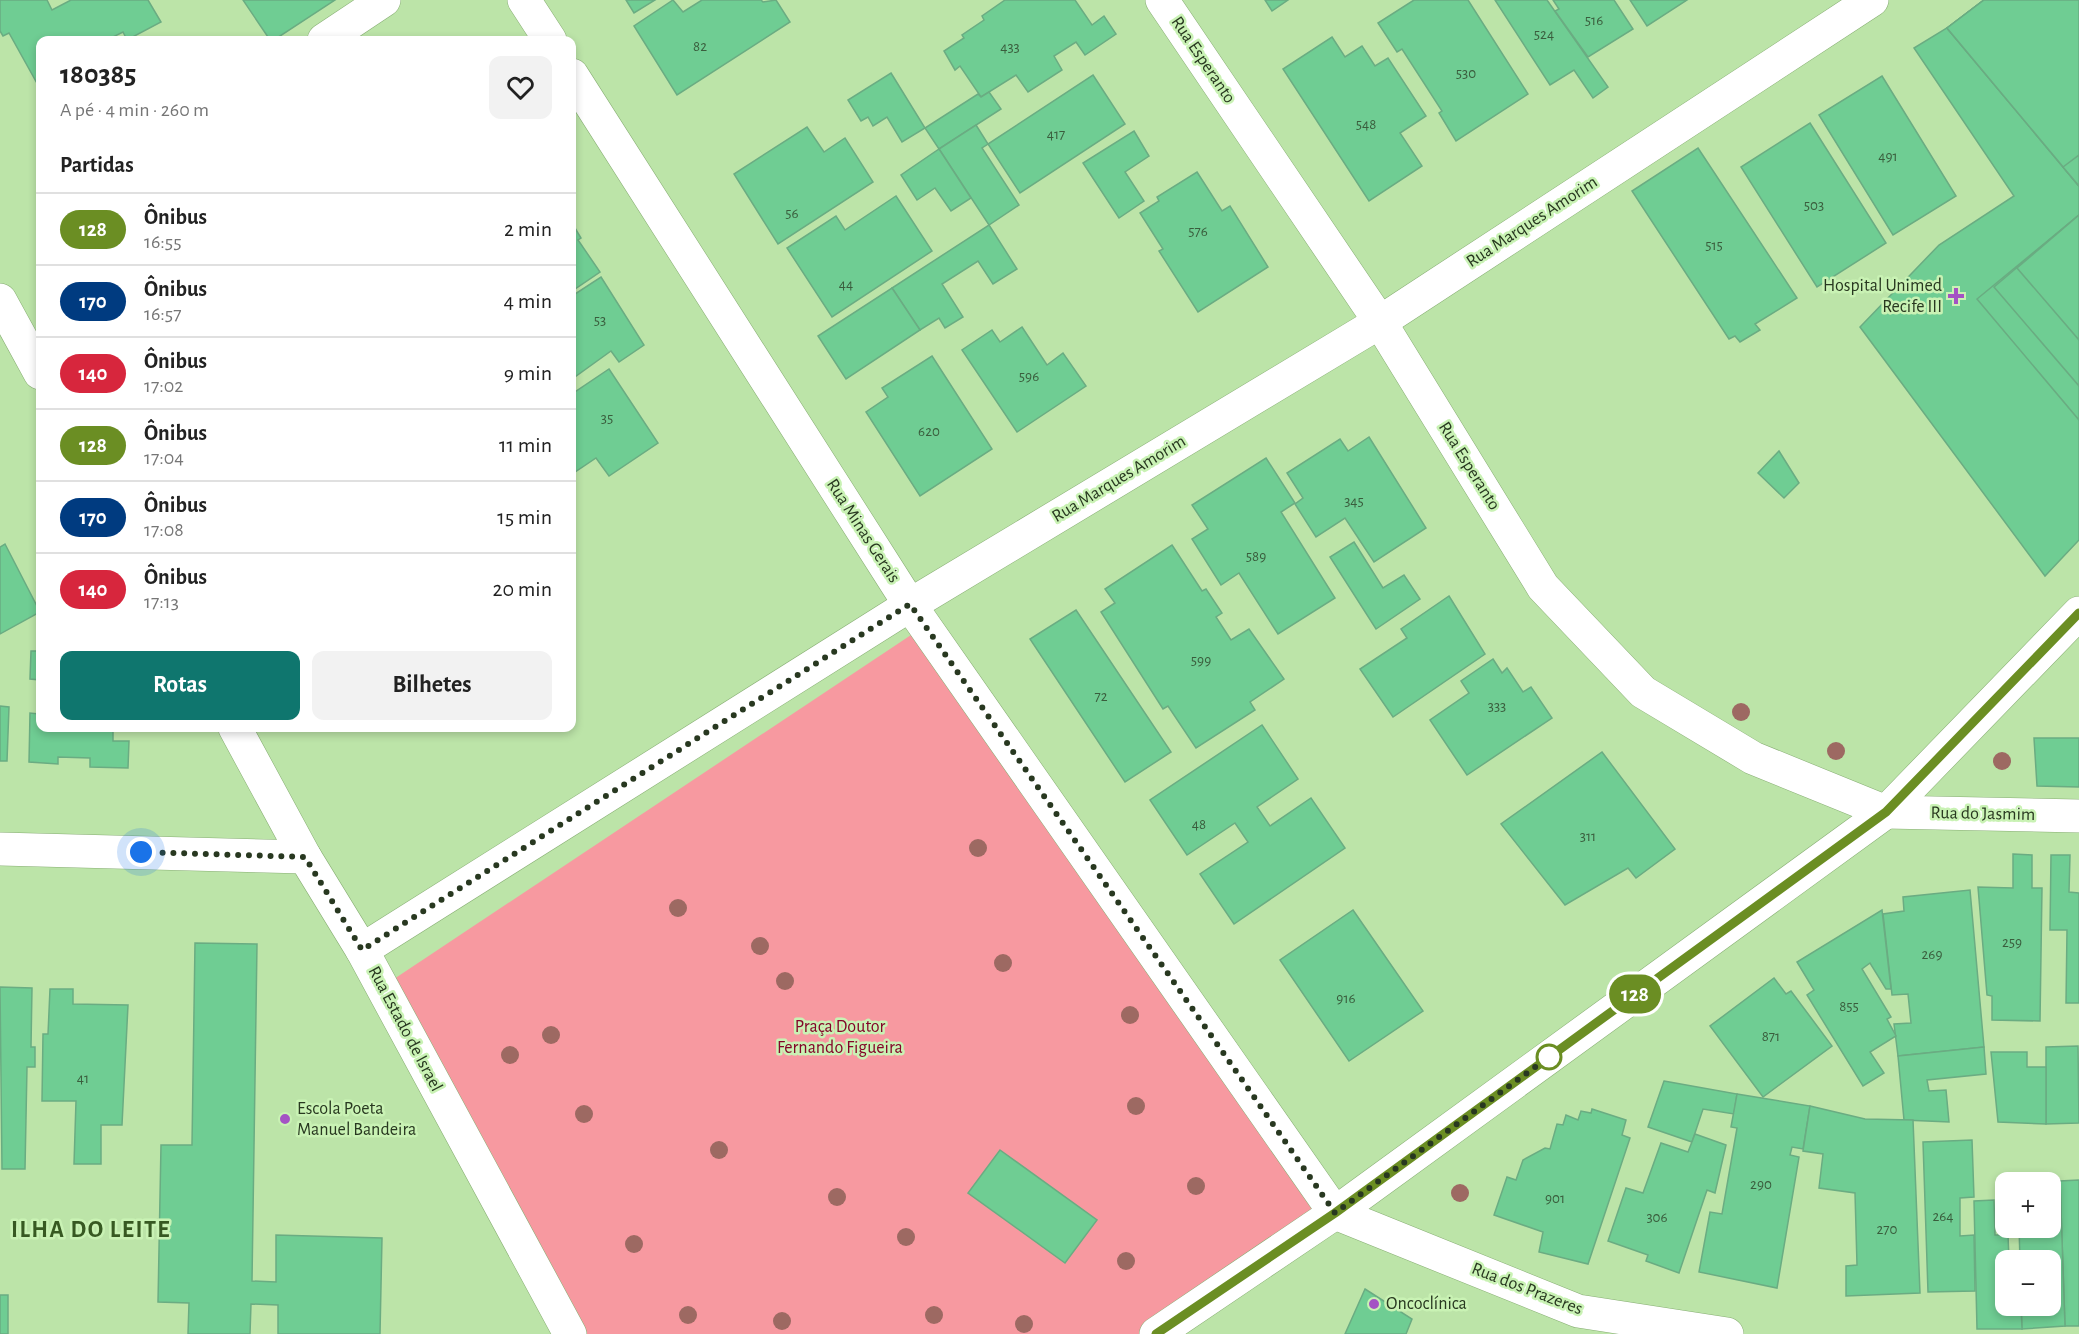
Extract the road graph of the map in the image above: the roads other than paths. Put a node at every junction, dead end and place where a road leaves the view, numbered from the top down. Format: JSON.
{"nodes":[{"id":1,"x":384,"y":0,"type":"edge"},
{"id":2,"x":524,"y":0,"type":"edge"},
{"id":3,"x":1162,"y":0,"type":"edge"},
{"id":4,"x":1872,"y":0,"type":"edge"},
{"id":5,"x":330,"y":36,"type":"edge"},
{"id":6,"x":547,"y":36,"type":"edge"},
{"id":7,"x":576,"y":82,"type":"edge"},
{"id":8,"x":0,"y":300,"type":"edge"},
{"id":9,"x":1380,"y":322,"type":"junction"},
{"id":10,"x":36,"y":367,"type":"edge"},
{"id":11,"x":910,"y":604,"type":"junction"},
{"id":12,"x":2079,"y":613,"type":"edge"},
{"id":13,"x":237,"y":732,"type":"edge"},
{"id":14,"x":1886,"y":812,"type":"junction"},
{"id":15,"x":2079,"y":816,"type":"edge"},
{"id":16,"x":0,"y":849,"type":"edge"},
{"id":17,"x":305,"y":857,"type":"junction"},
{"id":18,"x":362,"y":950,"type":"junction"},
{"id":19,"x":1335,"y":1213,"type":"junction"},
{"id":20,"x":570,"y":1334,"type":"edge"},
{"id":21,"x":1156,"y":1334,"type":"edge"},
{"id":22,"x":1727,"y":1334,"type":"edge"}],
"edges":[{"from":1,"to":5,"type":"street"},
{"from":2,"to":6,"type":"street"},
{"from":3,"to":9,"type":"street","name":"Rua Esperanto"},
{"from":4,"to":9,"type":"street","name":"Rua Marques Amorim"},
{"from":7,"to":11,"type":"street","name":"Rua Minas Gerais"},
{"from":8,"to":10,"type":"street"},
{"from":9,"to":11,"type":"street","name":"Rua Marques Amorim"},
{"from":9,"to":14,"type":"street","name":"Rua Esperanto"},
{"from":11,"to":18,"type":"street","name":"Rua Marques Amorim"},
{"from":11,"to":19,"type":"street","name":"Rua Minas Gerais"},
{"from":12,"to":14,"type":"street"},
{"from":13,"to":17,"type":"street","name":"Rua Estado de Israel"},
{"from":14,"to":15,"type":"street","name":"Rua do Jasmim"},
{"from":14,"to":19,"type":"street"},
{"from":16,"to":17,"type":"street"},
{"from":17,"to":18,"type":"street","name":"Rua Estado de Israel"},
{"from":18,"to":20,"type":"street","name":"Rua Estado de Israel"},
{"from":19,"to":21,"type":"street"},
{"from":19,"to":22,"type":"street","name":"Rua dos Prazeres"}]}
